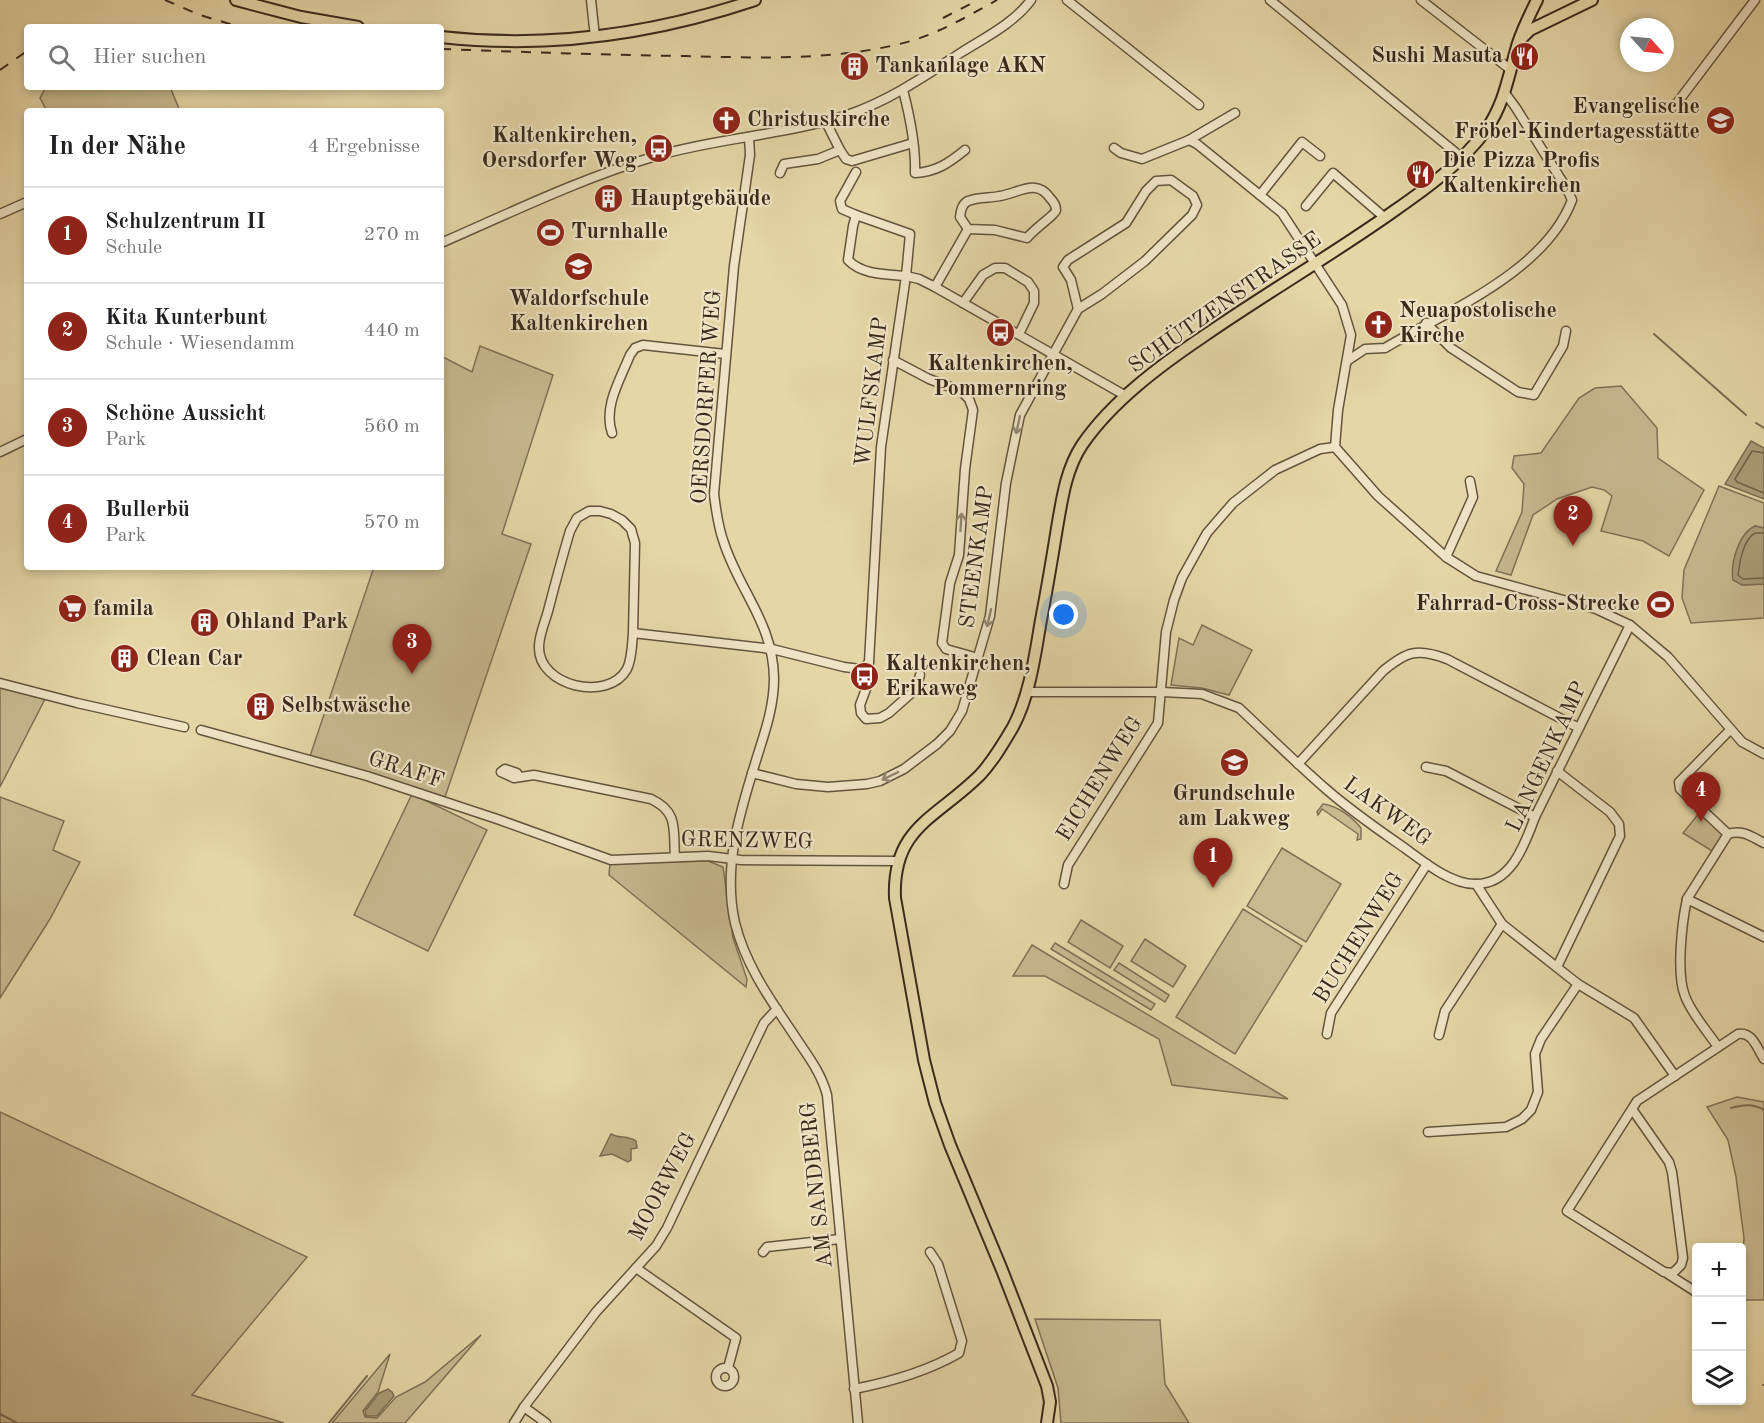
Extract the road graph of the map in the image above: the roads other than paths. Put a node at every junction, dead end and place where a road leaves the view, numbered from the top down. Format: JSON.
{"nodes":[{"id":1,"x":236,"y":0,"type":"edge"},
{"id":2,"x":591,"y":0,"type":"edge"},
{"id":3,"x":755,"y":0,"type":"edge"},
{"id":4,"x":1037,"y":0,"type":"edge"},
{"id":5,"x":1067,"y":0,"type":"edge"},
{"id":6,"x":1270,"y":0,"type":"edge"},
{"id":7,"x":1421,"y":0,"type":"edge"},
{"id":8,"x":1537,"y":0,"type":"edge"},
{"id":9,"x":1592,"y":0,"type":"edge"},
{"id":10,"x":1755,"y":0,"type":"edge"},
{"id":11,"x":1026,"y":2,"type":"edge"},
{"id":12,"x":1529,"y":15,"type":"junction"},
{"id":13,"x":341,"y":24,"type":"edge"},
{"id":14,"x":1540,"y":25,"type":"junction"},
{"id":15,"x":444,"y":37,"type":"edge"},
{"id":16,"x":595,"y":37,"type":"junction"},
{"id":17,"x":1518,"y":43,"type":"junction"},
{"id":18,"x":1511,"y":70,"type":"junction"},
{"id":19,"x":903,"y":90,"type":"junction"},
{"id":20,"x":1505,"y":93,"type":"junction"},
{"id":21,"x":1677,"y":102,"type":"dead end"},
{"id":22,"x":1199,"y":105,"type":"dead end"},
{"id":23,"x":1235,"y":113,"type":"dead end"},
{"id":24,"x":825,"y":120,"type":"junction"},
{"id":25,"x":749,"y":137,"type":"junction"},
{"id":26,"x":1189,"y":140,"type":"junction"},
{"id":27,"x":913,"y":143,"type":"junction"},
{"id":28,"x":1114,"y":148,"type":"dead end"},
{"id":29,"x":840,"y":150,"type":"junction"},
{"id":30,"x":965,"y":150,"type":"dead end"},
{"id":31,"x":1320,"y":156,"type":"dead end"},
{"id":32,"x":1461,"y":157,"type":"junction"},
{"id":33,"x":856,"y":172,"type":"dead end"},
{"id":34,"x":780,"y":173,"type":"dead end"},
{"id":35,"x":1260,"y":195,"type":"junction"},
{"id":36,"x":24,"y":202,"type":"edge"},
{"id":37,"x":1306,"y":206,"type":"dead end"},
{"id":38,"x":0,"y":214,"type":"edge"},
{"id":39,"x":856,"y":215,"type":"junction"},
{"id":40,"x":1385,"y":218,"type":"junction"},
{"id":41,"x":968,"y":229,"type":"junction"},
{"id":42,"x":444,"y":242,"type":"edge"},
{"id":43,"x":1315,"y":264,"type":"junction"},
{"id":44,"x":906,"y":276,"type":"junction"},
{"id":45,"x":935,"y":287,"type":"junction"},
{"id":46,"x":963,"y":303,"type":"junction"},
{"id":47,"x":1078,"y":309,"type":"junction"},
{"id":48,"x":1426,"y":324,"type":"junction"},
{"id":49,"x":1566,"y":331,"type":"dead end"},
{"id":50,"x":1019,"y":334,"type":"junction"},
{"id":51,"x":1351,"y":335,"type":"junction"},
{"id":52,"x":1365,"y":349,"type":"junction"},
{"id":53,"x":725,"y":354,"type":"junction"},
{"id":54,"x":1052,"y":354,"type":"junction"},
{"id":55,"x":893,"y":360,"type":"junction"},
{"id":56,"x":1347,"y":362,"type":"junction"},
{"id":57,"x":1126,"y":396,"type":"junction"},
{"id":58,"x":612,"y":433,"type":"dead end"},
{"id":59,"x":24,"y":440,"type":"edge"},
{"id":60,"x":1335,"y":447,"type":"junction"},
{"id":61,"x":0,"y":452,"type":"edge"},
{"id":62,"x":1470,"y":481,"type":"dead end"},
{"id":63,"x":1446,"y":557,"type":"junction"},
{"id":64,"x":1630,"y":625,"type":"junction"},
{"id":65,"x":633,"y":633,"type":"junction"},
{"id":66,"x":772,"y":649,"type":"junction"},
{"id":67,"x":978,"y":658,"type":"junction"},
{"id":68,"x":869,"y":662,"type":"junction"},
{"id":69,"x":920,"y":675,"type":"dead end"},
{"id":70,"x":0,"y":683,"type":"edge"},
{"id":71,"x":1026,"y":692,"type":"junction"},
{"id":72,"x":1162,"y":692,"type":"junction"},
{"id":73,"x":184,"y":727,"type":"dead end"},
{"id":74,"x":1579,"y":728,"type":"junction"},
{"id":75,"x":201,"y":730,"type":"dead end"},
{"id":76,"x":1730,"y":730,"type":"junction"},
{"id":77,"x":1764,"y":754,"type":"edge"},
{"id":78,"x":1299,"y":764,"type":"junction"},
{"id":79,"x":1426,"y":767,"type":"dead end"},
{"id":80,"x":1557,"y":771,"type":"junction"},
{"id":81,"x":752,"y":773,"type":"junction"},
{"id":82,"x":518,"y":776,"type":"dead end"},
{"id":83,"x":1535,"y":817,"type":"junction"},
{"id":84,"x":1728,"y":834,"type":"junction"},
{"id":85,"x":1764,"y":843,"type":"edge"},
{"id":86,"x":596,"y":856,"type":"joint"},
{"id":87,"x":675,"y":857,"type":"junction"},
{"id":88,"x":731,"y":859,"type":"junction"},
{"id":89,"x":898,"y":861,"type":"junction"},
{"id":90,"x":1427,"y":864,"type":"junction"},
{"id":91,"x":1065,"y":884,"type":"dead end"},
{"id":92,"x":1476,"y":884,"type":"junction"},
{"id":93,"x":1687,"y":899,"type":"junction"},
{"id":94,"x":1502,"y":924,"type":"junction"},
{"id":95,"x":1764,"y":937,"type":"edge"},
{"id":96,"x":1557,"y":966,"type":"junction"},
{"id":97,"x":1578,"y":984,"type":"junction"},
{"id":98,"x":777,"y":1010,"type":"junction"},
{"id":99,"x":1327,"y":1034,"type":"dead end"},
{"id":100,"x":1439,"y":1035,"type":"dead end"},
{"id":101,"x":1718,"y":1047,"type":"junction"},
{"id":102,"x":1764,"y":1059,"type":"edge"},
{"id":103,"x":1675,"y":1076,"type":"junction"},
{"id":104,"x":1632,"y":1109,"type":"junction"},
{"id":105,"x":1428,"y":1132,"type":"dead end"},
{"id":106,"x":840,"y":1239,"type":"junction"},
{"id":107,"x":763,"y":1252,"type":"dead end"},
{"id":108,"x":930,"y":1252,"type":"dead end"},
{"id":109,"x":636,"y":1268,"type":"junction"},
{"id":110,"x":1668,"y":1274,"type":"junction"},
{"id":111,"x":1692,"y":1289,"type":"edge"},
{"id":112,"x":728,"y":1368,"type":"dead end"},
{"id":113,"x":854,"y":1389,"type":"junction"},
{"id":114,"x":524,"y":1407,"type":"junction"},
{"id":115,"x":514,"y":1423,"type":"edge"},
{"id":116,"x":546,"y":1423,"type":"edge"},
{"id":117,"x":858,"y":1423,"type":"edge"},
{"id":118,"x":1047,"y":1423,"type":"edge"}],
"edges":[{"from":1,"to":13,"type":"main road"},
{"from":2,"to":16,"type":"street"},
{"from":3,"to":16,"type":"main road"},
{"from":4,"to":11,"type":"street"},
{"from":5,"to":22,"type":"street"},
{"from":6,"to":32,"type":"street"},
{"from":7,"to":18,"type":"street"},
{"from":8,"to":12,"type":"main road","name":"SCHÜTZENSTRASSE"},
{"from":9,"to":14,"type":"main road"},
{"from":10,"to":21,"type":"street"},
{"from":11,"to":19,"type":"street"},
{"from":12,"to":14,"type":"main road"},
{"from":12,"to":17,"type":"main road","name":"SCHÜTZENSTRASSE"},
{"from":14,"to":17,"type":"main road"},
{"from":15,"to":16,"type":"main road"},
{"from":17,"to":18,"type":"main road","name":"SCHÜTZENSTRASSE"},
{"from":18,"to":20,"type":"main road","name":"SCHÜTZENSTRASSE"},
{"from":19,"to":24,"type":"street"},
{"from":19,"to":27,"type":"street"},
{"from":20,"to":32,"type":"main road","name":"SCHÜTZENSTRASSE"},
{"from":20,"to":48,"type":"street"},
{"from":23,"to":26,"type":"street"},
{"from":24,"to":25,"type":"street"},
{"from":24,"to":29,"type":"street"},
{"from":25,"to":42,"type":"street"},
{"from":25,"to":53,"type":"street","name":"OERSDORFER WEG"},
{"from":26,"to":28,"type":"street"},
{"from":26,"to":35,"type":"street"},
{"from":27,"to":29,"type":"street"},
{"from":27,"to":30,"type":"street"},
{"from":29,"to":34,"type":"street"},
{"from":31,"to":35,"type":"street"},
{"from":32,"to":40,"type":"main road","name":"SCHÜTZENSTRASSE"},
{"from":33,"to":39,"type":"street"},
{"from":35,"to":43,"type":"street"},
{"from":36,"to":38,"type":"street"},
{"from":37,"to":40,"type":"street"},
{"from":39,"to":44,"type":"street","name":"WULFSKAMP"},
{"from":39,"to":44,"type":"street"},
{"from":40,"to":43,"type":"main road","name":"SCHÜTZENSTRASSE"},
{"from":41,"to":41,"type":"street"},
{"from":41,"to":45,"type":"street"},
{"from":43,"to":51,"type":"street"},
{"from":43,"to":57,"type":"main road","name":"SCHÜTZENSTRASSE"},
{"from":44,"to":45,"type":"street"},
{"from":44,"to":55,"type":"street","name":"WULFSKAMP"},
{"from":45,"to":46,"type":"street"},
{"from":46,"to":50,"type":"street"},
{"from":46,"to":50,"type":"street"},
{"from":47,"to":47,"type":"street"},
{"from":47,"to":54,"type":"street","name":"STEENKAMP"},
{"from":48,"to":49,"type":"street"},
{"from":48,"to":52,"type":"street"},
{"from":50,"to":54,"type":"street"},
{"from":51,"to":52,"type":"street"},
{"from":51,"to":56,"type":"street"},
{"from":52,"to":56,"type":"street"},
{"from":53,"to":58,"type":"street"},
{"from":53,"to":66,"type":"street","name":"OERSDORFER WEG"},
{"from":54,"to":57,"type":"street"},
{"from":54,"to":67,"type":"street","name":"STEENKAMP","one_way":true},
{"from":67,"to":55,"type":"street","one_way":true},
{"from":55,"to":68,"type":"street","name":"WULFSKAMP"},
{"from":56,"to":60,"type":"street"},
{"from":57,"to":71,"type":"main road","name":"SCHÜTZENSTRASSE"},
{"from":59,"to":61,"type":"street"},
{"from":60,"to":63,"type":"street"},
{"from":60,"to":72,"type":"street","name":"EICHENWEG"},
{"from":62,"to":63,"type":"street"},
{"from":63,"to":64,"type":"street"},
{"from":64,"to":74,"type":"street","name":"LANGENKAMP"},
{"from":64,"to":76,"type":"street"},
{"from":65,"to":65,"type":"street"},
{"from":65,"to":66,"type":"street"},
{"from":66,"to":68,"type":"street"},
{"from":66,"to":81,"type":"street","name":"OERSDORFER WEG"},
{"from":67,"to":81,"type":"street","name":"STEENKAMP","one_way":true},
{"from":68,"to":69,"type":"street","name":"WULFSKAMP"},
{"from":70,"to":73,"type":"street"},
{"from":71,"to":72,"type":"street","name":"LAKWEG"},
{"from":71,"to":89,"type":"main road","name":"SCHÜTZENSTRASSE"},
{"from":72,"to":78,"type":"street","name":"LAKWEG"},
{"from":72,"to":91,"type":"street","name":"EICHENWEG"},
{"from":74,"to":78,"type":"street"},
{"from":74,"to":80,"type":"street","name":"LANGENKAMP"},
{"from":75,"to":86,"type":"street","name":"GRAFF"},
{"from":76,"to":77,"type":"street"},
{"from":76,"to":84,"type":"street"},
{"from":78,"to":90,"type":"street","name":"LAKWEG"},
{"from":79,"to":83,"type":"street"},
{"from":80,"to":83,"type":"street","name":"LANGENKAMP"},
{"from":80,"to":96,"type":"street"},
{"from":81,"to":88,"type":"street","name":"OERSDORFER WEG"},
{"from":82,"to":87,"type":"street"},
{"from":83,"to":92,"type":"street","name":"LANGENKAMP"},
{"from":84,"to":85,"type":"street"},
{"from":84,"to":93,"type":"street"},
{"from":86,"to":87,"type":"street","name":"GRENZWEG"},
{"from":87,"to":88,"type":"street","name":"GRENZWEG"},
{"from":88,"to":89,"type":"street","name":"GRENZWEG"},
{"from":88,"to":98,"type":"street","name":"AM SANDBERG"},
{"from":89,"to":118,"type":"main road"},
{"from":90,"to":92,"type":"street","name":"LAKWEG"},
{"from":90,"to":99,"type":"street","name":"BUCHENWEG"},
{"from":92,"to":94,"type":"street"},
{"from":93,"to":95,"type":"street"},
{"from":93,"to":101,"type":"street"},
{"from":94,"to":96,"type":"street"},
{"from":94,"to":100,"type":"street"},
{"from":96,"to":97,"type":"street"},
{"from":97,"to":103,"type":"street"},
{"from":97,"to":105,"type":"street"},
{"from":98,"to":106,"type":"street","name":"AM SANDBERG"},
{"from":98,"to":109,"type":"street","name":"MOORWEG"},
{"from":101,"to":102,"type":"street"},
{"from":101,"to":103,"type":"street"},
{"from":103,"to":104,"type":"street"},
{"from":104,"to":110,"type":"street"},
{"from":104,"to":110,"type":"street"},
{"from":106,"to":107,"type":"street"},
{"from":106,"to":113,"type":"street","name":"AM SANDBERG"},
{"from":108,"to":113,"type":"street"},
{"from":109,"to":112,"type":"street"},
{"from":109,"to":114,"type":"street","name":"MOORWEG"},
{"from":110,"to":111,"type":"street"},
{"from":113,"to":117,"type":"street","name":"AM SANDBERG"},
{"from":114,"to":115,"type":"street","name":"MOORWEG"},
{"from":114,"to":116,"type":"street"}]}
